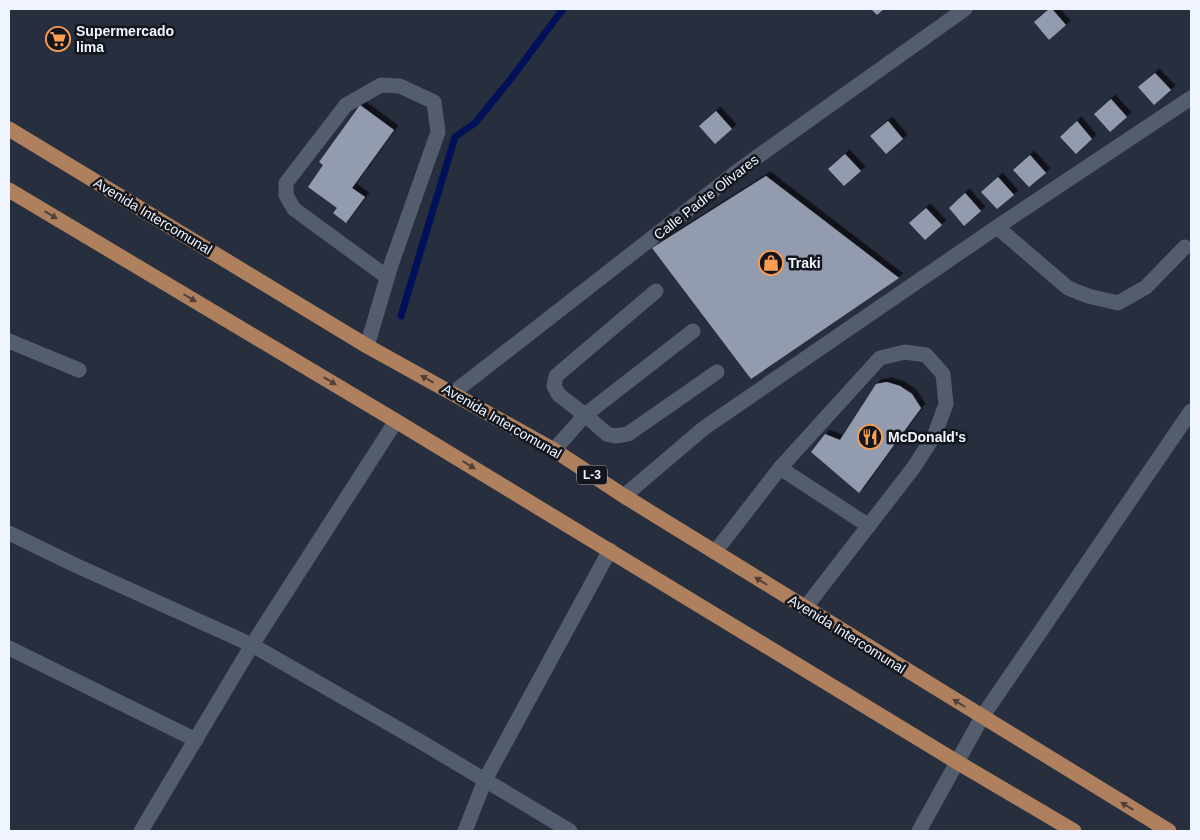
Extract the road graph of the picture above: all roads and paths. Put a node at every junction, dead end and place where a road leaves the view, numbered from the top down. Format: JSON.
{"nodes":[{"id":1,"x":965,"y":9,"type":"edge"},
{"id":2,"x":1191,"y":98,"type":"edge"},
{"id":3,"x":9,"y":129,"type":"edge"},
{"id":4,"x":9,"y":190,"type":"edge"},
{"id":5,"x":996,"y":227,"type":"junction"},
{"id":6,"x":1185,"y":247,"type":"dead end"},
{"id":7,"x":387,"y":277,"type":"junction"},
{"id":8,"x":656,"y":291,"type":"dead end"},
{"id":9,"x":693,"y":331,"type":"dead end"},
{"id":10,"x":9,"y":341,"type":"edge"},
{"id":11,"x":367,"y":346,"type":"junction"},
{"id":12,"x":79,"y":370,"type":"dead end"},
{"id":13,"x":717,"y":372,"type":"dead end"},
{"id":14,"x":453,"y":394,"type":"junction"},
{"id":15,"x":1190,"y":414,"type":"edge"},
{"id":16,"x":585,"y":416,"type":"junction"},
{"id":17,"x":396,"y":421,"type":"junction"},
{"id":18,"x":554,"y":450,"type":"junction"},
{"id":19,"x":780,"y":468,"type":"junction"},
{"id":20,"x":624,"y":496,"type":"junction"},
{"id":21,"x":869,"y":526,"type":"junction"},
{"id":22,"x":9,"y":533,"type":"edge"},
{"id":23,"x":610,"y":550,"type":"junction"},
{"id":24,"x":715,"y":552,"type":"junction"},
{"id":25,"x":806,"y":608,"type":"junction"},
{"id":26,"x":252,"y":645,"type":"junction"},
{"id":27,"x":9,"y":648,"type":"edge"},
{"id":28,"x":982,"y":717,"type":"junction"},
{"id":29,"x":196,"y":740,"type":"junction"},
{"id":30,"x":957,"y":762,"type":"junction"},
{"id":31,"x":485,"y":780,"type":"junction"},
{"id":32,"x":141,"y":831,"type":"edge"},
{"id":33,"x":465,"y":831,"type":"edge"},
{"id":34,"x":570,"y":831,"type":"edge"},
{"id":35,"x":918,"y":831,"type":"edge"},
{"id":36,"x":1074,"y":831,"type":"edge"},
{"id":37,"x":1169,"y":831,"type":"edge"}],
"edges":[{"from":1,"to":14,"type":"street","name":"Calle Padre Olivares"},
{"from":2,"to":5,"type":"street"},
{"from":3,"to":11,"type":"main road","name":"Avenida Intercomunal","number":"L-3"},
{"from":4,"to":17,"type":"main road","one_way":true},
{"from":5,"to":6,"type":"street"},
{"from":5,"to":20,"type":"street"},
{"from":7,"to":7,"type":"street"},
{"from":7,"to":11,"type":"street"},
{"from":8,"to":16,"type":"street"},
{"from":9,"to":16,"type":"street"},
{"from":10,"to":12,"type":"street"},
{"from":14,"to":11,"type":"main road","name":"Avenida Intercomunal","number":"L-3","one_way":true},
{"from":13,"to":16,"type":"street"},
{"from":14,"to":18,"type":"main road","name":"Avenida Intercomunal","number":"L-3"},
{"from":15,"to":28,"type":"street"},
{"from":16,"to":18,"type":"street"},
{"from":17,"to":23,"type":"main road","one_way":true},
{"from":17,"to":26,"type":"street"},
{"from":18,"to":20,"type":"main road","name":"Avenida Intercomunal","number":"L-3"},
{"from":19,"to":21,"type":"street"},
{"from":19,"to":21,"type":"street"},
{"from":19,"to":24,"type":"street"},
{"from":20,"to":24,"type":"main road","name":"Avenida Intercomunal","number":"L-3"},
{"from":21,"to":25,"type":"street"},
{"from":22,"to":26,"type":"street"},
{"from":23,"to":30,"type":"main road"},
{"from":23,"to":31,"type":"street"},
{"from":25,"to":24,"type":"main road","name":"Avenida Intercomunal","number":"L-3","one_way":true},
{"from":28,"to":25,"type":"main road","name":"Avenida Intercomunal","number":"L-3","one_way":true},
{"from":26,"to":29,"type":"street"},
{"from":26,"to":31,"type":"street"},
{"from":27,"to":29,"type":"street"},
{"from":28,"to":30,"type":"street"},
{"from":37,"to":28,"type":"main road","name":"Avenida Intercomunal","number":"L-3","one_way":true},
{"from":29,"to":32,"type":"street"},
{"from":30,"to":35,"type":"street"},
{"from":30,"to":36,"type":"main road"},
{"from":31,"to":33,"type":"street"},
{"from":31,"to":34,"type":"street"}]}
